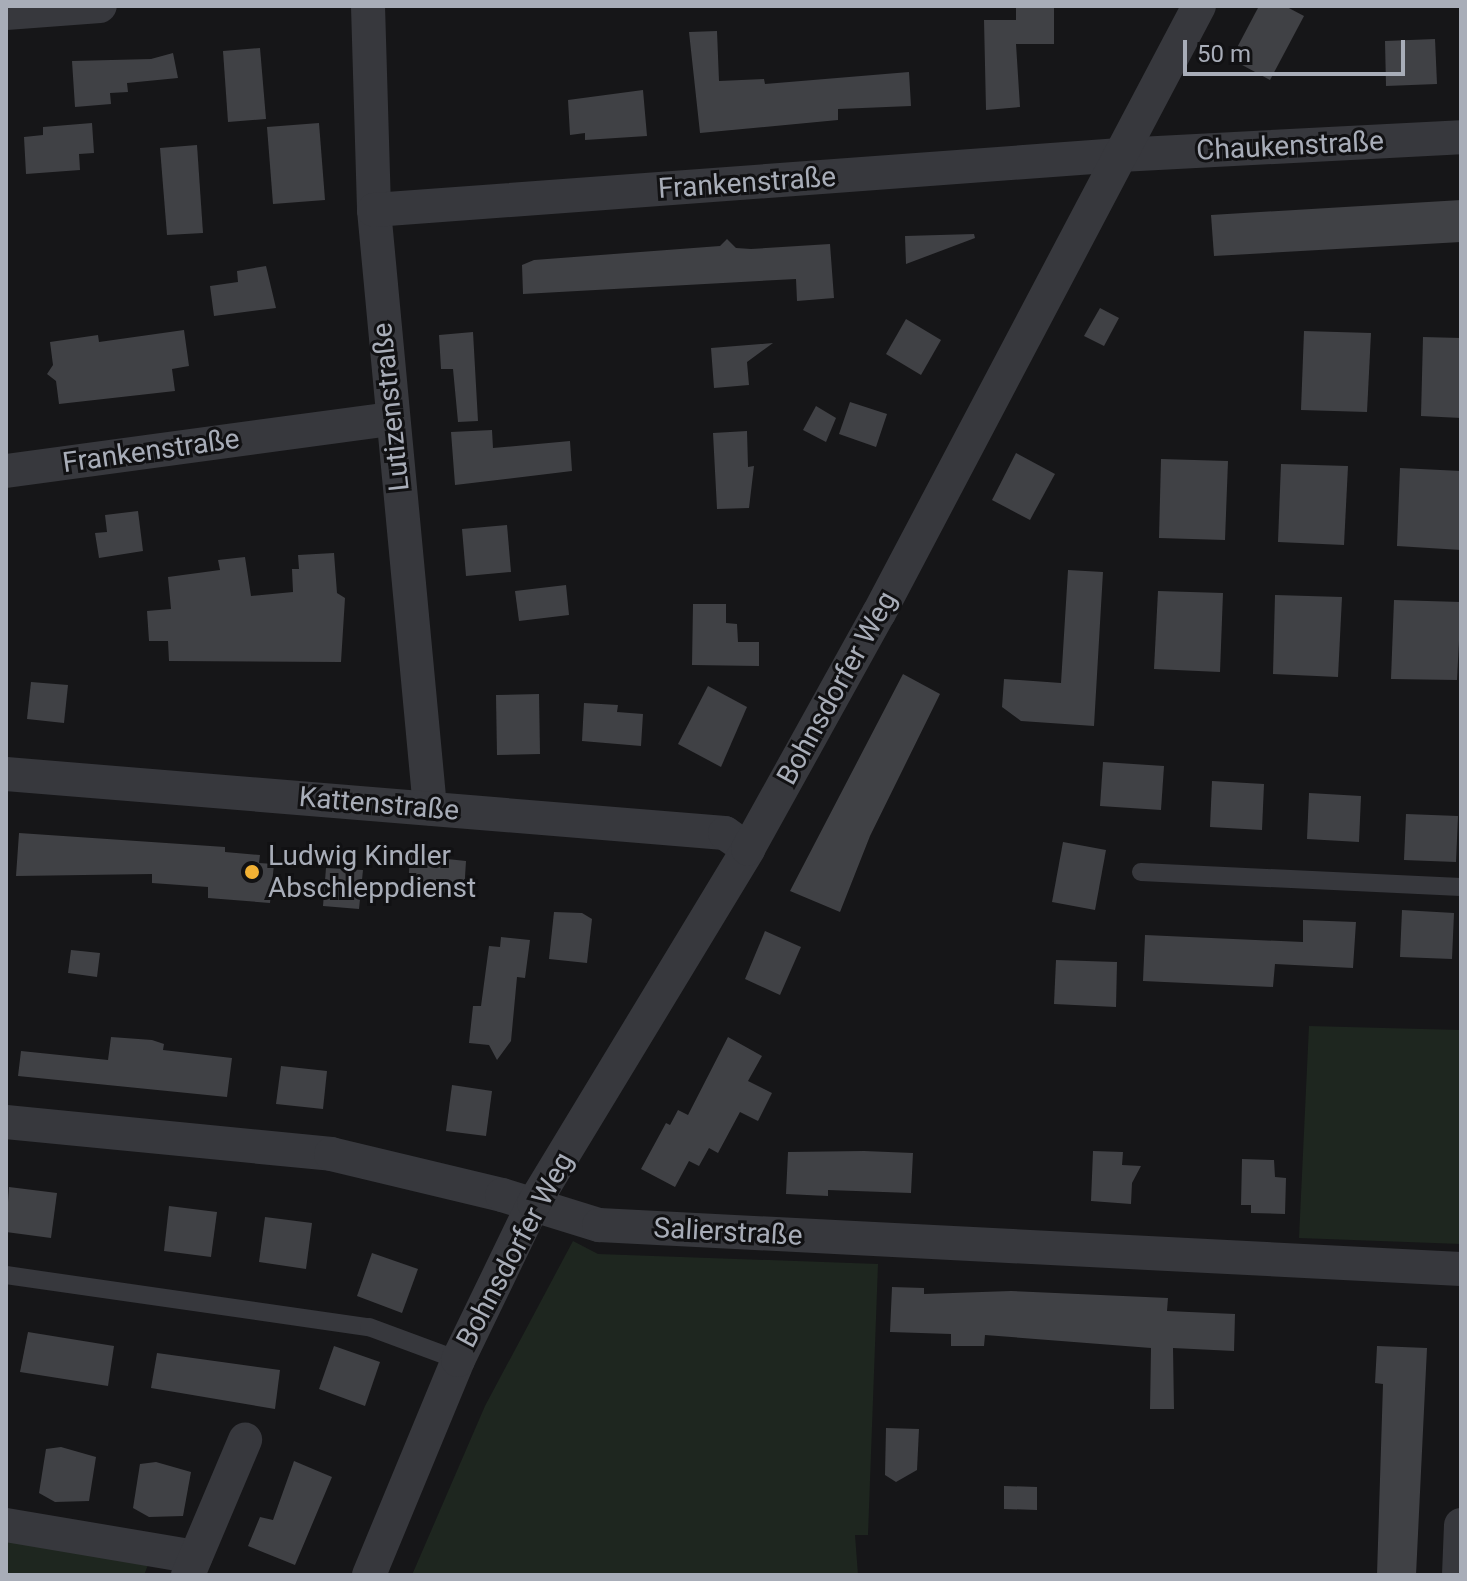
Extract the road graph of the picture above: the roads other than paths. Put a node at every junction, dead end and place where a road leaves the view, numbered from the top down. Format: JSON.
{"nodes":[{"id":1,"x":100,"y":6,"type":"edge"},
{"id":2,"x":368,"y":6,"type":"edge"},
{"id":3,"x":1199,"y":6,"type":"edge"},
{"id":4,"x":19,"y":10,"type":"edge"},
{"id":5,"x":1461,"y":137,"type":"edge"},
{"id":6,"x":1120,"y":155,"type":"junction"},
{"id":7,"x":374,"y":210,"type":"junction"},
{"id":8,"x":391,"y":419,"type":"junction"},
{"id":9,"x":6,"y":471,"type":"edge"},
{"id":10,"x":6,"y":774,"type":"edge"},
{"id":11,"x":430,"y":808,"type":"junction"},
{"id":12,"x":748,"y":849,"type":"junction"},
{"id":13,"x":1141,"y":872,"type":"dead end"},
{"id":14,"x":1461,"y":887,"type":"edge"},
{"id":15,"x":6,"y":1122,"type":"edge"},
{"id":16,"x":534,"y":1203,"type":"junction"},
{"id":17,"x":1461,"y":1269,"type":"edge"},
{"id":18,"x":6,"y":1275,"type":"edge"},
{"id":19,"x":458,"y":1360,"type":"junction"},
{"id":20,"x":245,"y":1440,"type":"dead end"},
{"id":21,"x":6,"y":1525,"type":"edge"},
{"id":22,"x":1461,"y":1525,"type":"edge"},
{"id":23,"x":192,"y":1566,"type":"edge"},
{"id":24,"x":369,"y":1575,"type":"edge"},
{"id":25,"x":1459,"y":1575,"type":"edge"}],
"edges":[{"from":1,"to":4,"type":"street"},
{"from":2,"to":7,"type":"street","name":"Lutizenstraße"},
{"from":3,"to":6,"type":"street","name":"Bohnsdorfer Weg"},
{"from":5,"to":6,"type":"street","name":"Chaukenstraße"},
{"from":6,"to":7,"type":"street","name":"Frankenstraße"},
{"from":6,"to":12,"type":"street","name":"Bohnsdorfer Weg"},
{"from":7,"to":8,"type":"street","name":"Lutizenstraße"},
{"from":8,"to":9,"type":"street","name":"Frankenstraße"},
{"from":8,"to":11,"type":"street","name":"Lutizenstraße"},
{"from":10,"to":11,"type":"street","name":"Kattenstraße"},
{"from":11,"to":12,"type":"street","name":"Kattenstraße"},
{"from":12,"to":16,"type":"street","name":"Bohnsdorfer Weg"},
{"from":13,"to":14,"type":"lane"},
{"from":15,"to":16,"type":"street","name":"Salierstraße"},
{"from":16,"to":17,"type":"street","name":"Salierstraße"},
{"from":16,"to":19,"type":"street","name":"Bohnsdorfer Weg"},
{"from":18,"to":19,"type":"lane","name":"Bohnsdorfer Weg"},
{"from":19,"to":24,"type":"street","name":"Bohnsdorfer Weg"},
{"from":20,"to":23,"type":"street"},
{"from":21,"to":23,"type":"street"},
{"from":22,"to":25,"type":"street"}]}
